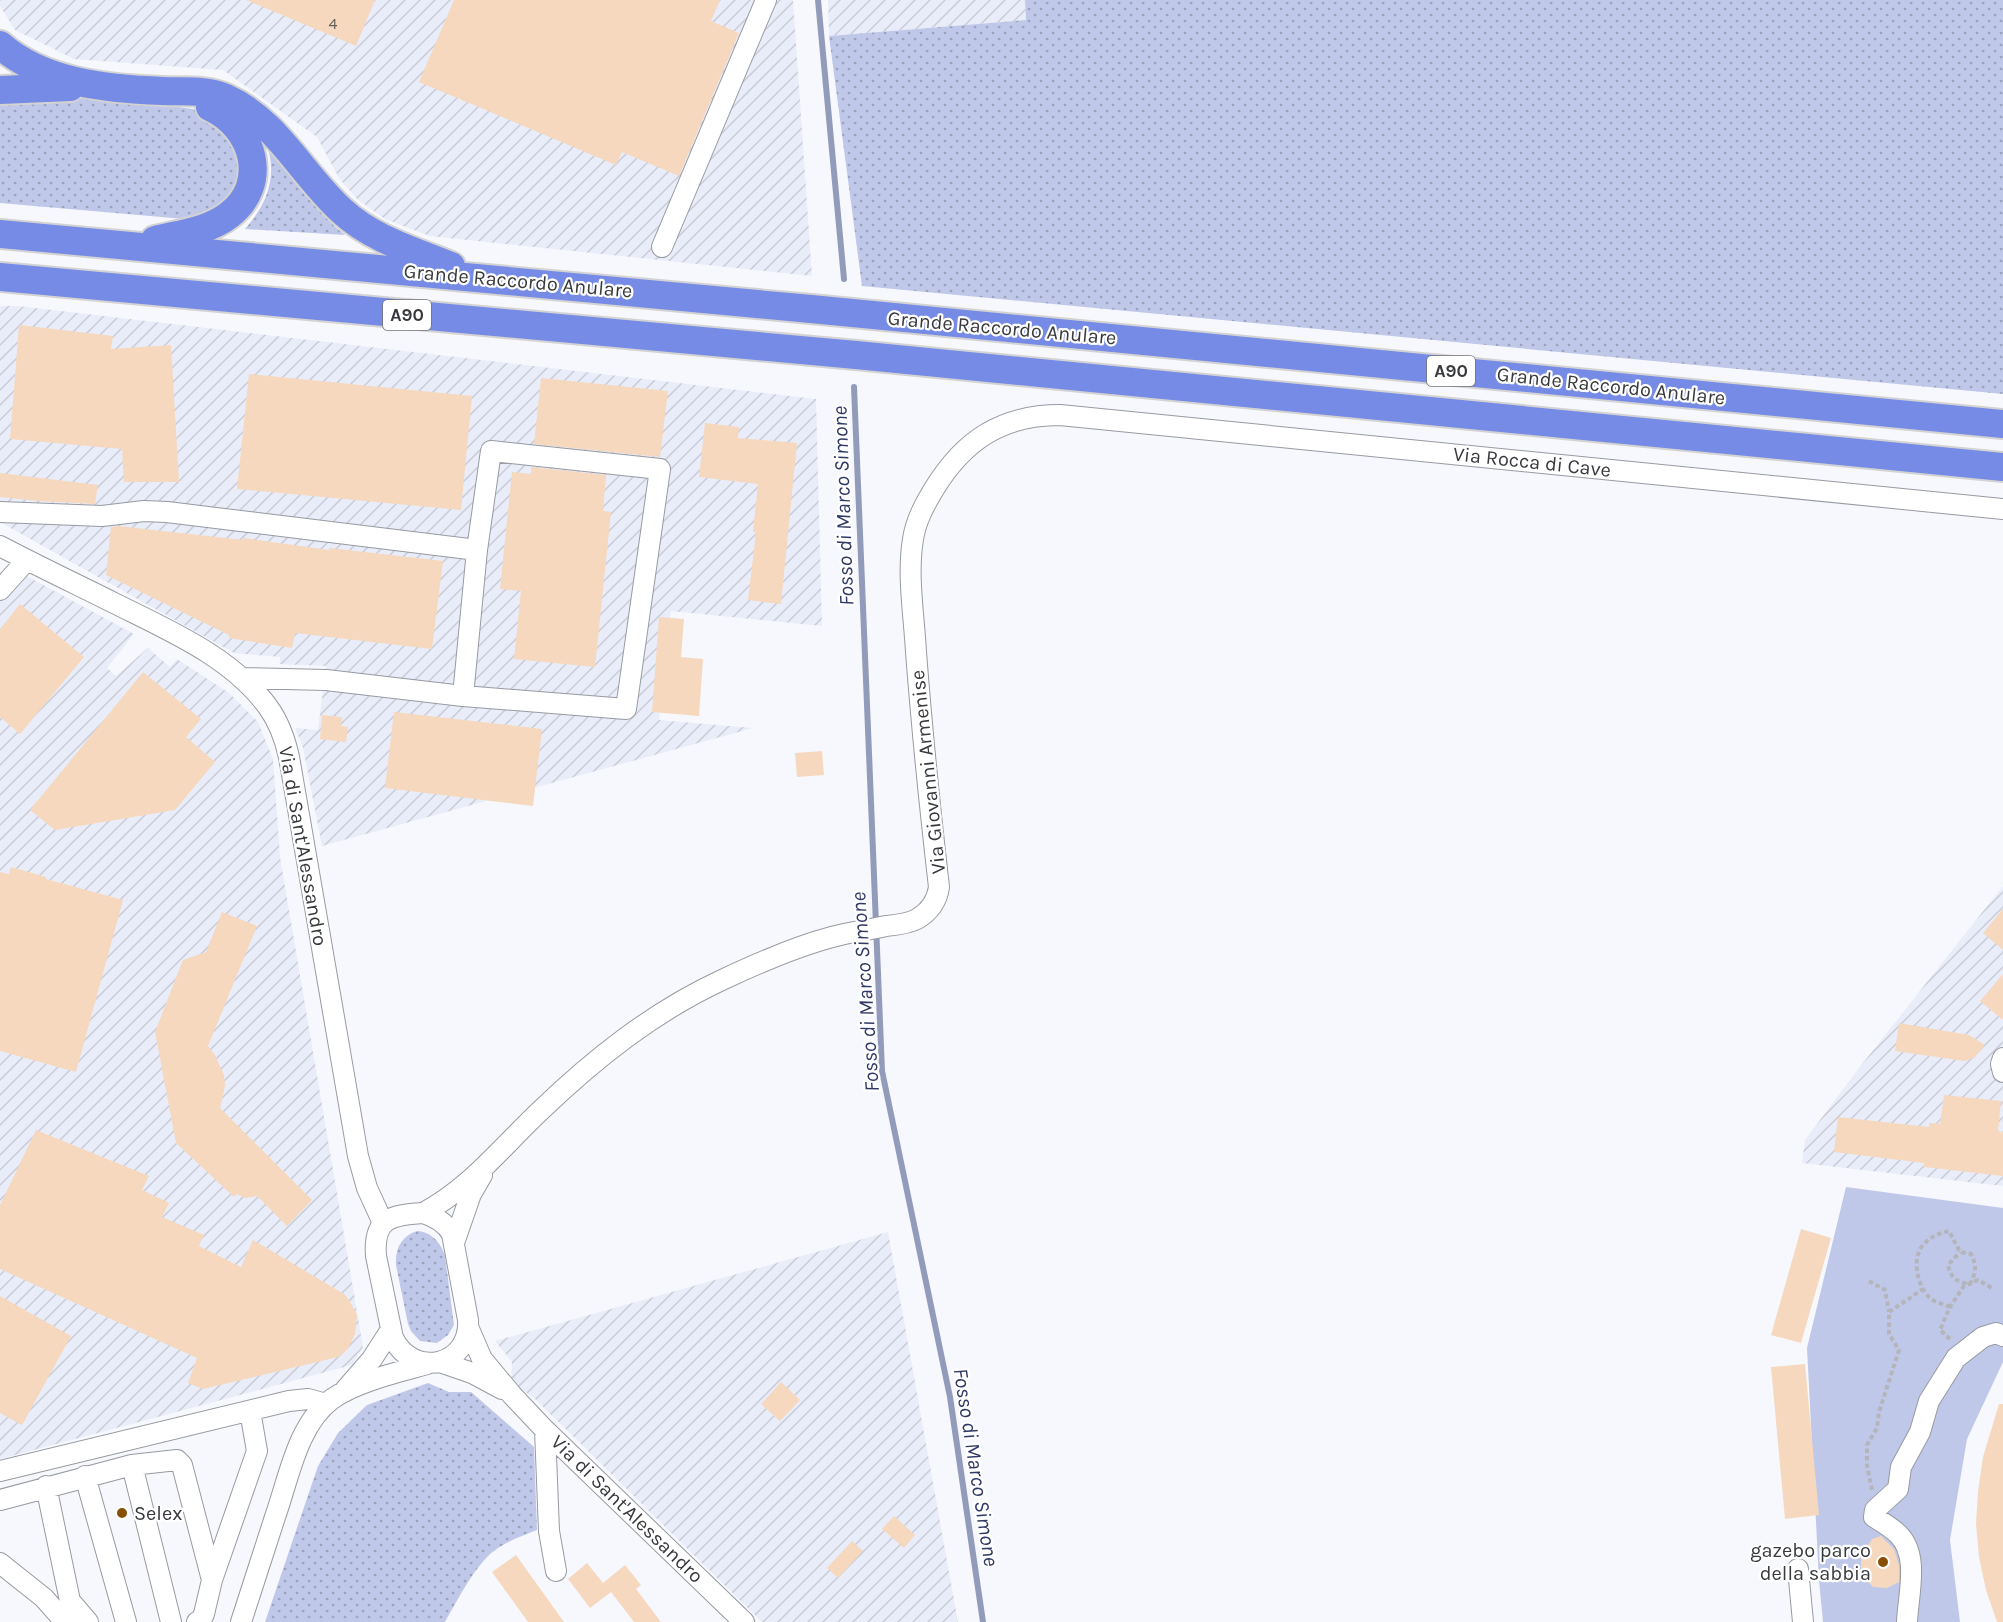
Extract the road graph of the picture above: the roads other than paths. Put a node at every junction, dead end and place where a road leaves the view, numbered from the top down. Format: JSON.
{"nodes":[{"id":1,"x":766,"y":0,"type":"edge"},
{"id":2,"x":0,"y":45,"type":"edge"},
{"id":3,"x":105,"y":86,"type":"junction"},
{"id":4,"x":0,"y":90,"type":"edge"},
{"id":5,"x":163,"y":91,"type":"junction"},
{"id":6,"x":0,"y":234,"type":"edge"},
{"id":7,"x":134,"y":246,"type":"junction"},
{"id":8,"x":662,"y":247,"type":"dead end"},
{"id":9,"x":480,"y":278,"type":"junction"},
{"id":10,"x":6,"y":279,"type":"edge"},
{"id":11,"x":1060,"y":415,"type":"joint"},
{"id":12,"x":2003,"y":424,"type":"edge"},
{"id":13,"x":2003,"y":467,"type":"edge"},
{"id":14,"x":2003,"y":509,"type":"edge"},
{"id":15,"x":0,"y":512,"type":"edge"},
{"id":16,"x":0,"y":546,"type":"edge"},
{"id":17,"x":477,"y":550,"type":"junction"},
{"id":18,"x":27,"y":560,"type":"junction"},
{"id":19,"x":0,"y":590,"type":"edge"},
{"id":20,"x":241,"y":678,"type":"junction"},
{"id":21,"x":463,"y":696,"type":"junction"},
{"id":22,"x":2003,"y":1058,"type":"edge"},
{"id":23,"x":2003,"y":1072,"type":"edge"},
{"id":24,"x":489,"y":1162,"type":"junction"},
{"id":25,"x":423,"y":1213,"type":"junction"},
{"id":26,"x":383,"y":1223,"type":"junction"},
{"id":27,"x":455,"y":1240,"type":"junction"},
{"id":28,"x":469,"y":1329,"type":"junction"},
{"id":29,"x":390,"y":1330,"type":"junction"},
{"id":30,"x":2003,"y":1336,"type":"edge"},
{"id":31,"x":433,"y":1363,"type":"junction"},
{"id":32,"x":512,"y":1395,"type":"junction"},
{"id":33,"x":334,"y":1399,"type":"junction"},
{"id":34,"x":250,"y":1411,"type":"junction"},
{"id":35,"x":545,"y":1430,"type":"junction"},
{"id":36,"x":132,"y":1465,"type":"junction"},
{"id":37,"x":0,"y":1471,"type":"edge"},
{"id":38,"x":86,"y":1476,"type":"junction"},
{"id":39,"x":46,"y":1486,"type":"junction"},
{"id":40,"x":0,"y":1500,"type":"edge"},
{"id":41,"x":0,"y":1563,"type":"edge"},
{"id":42,"x":1798,"y":1569,"type":"dead end"},
{"id":43,"x":556,"y":1571,"type":"dead end"},
{"id":44,"x":212,"y":1580,"type":"junction"},
{"id":45,"x":65,"y":1613,"type":"edge"},
{"id":46,"x":88,"y":1622,"type":"edge"},
{"id":47,"x":126,"y":1622,"type":"edge"},
{"id":48,"x":171,"y":1622,"type":"edge"},
{"id":49,"x":197,"y":1622,"type":"edge"},
{"id":50,"x":241,"y":1622,"type":"edge"},
{"id":51,"x":744,"y":1622,"type":"edge"},
{"id":52,"x":1803,"y":1622,"type":"edge"},
{"id":53,"x":1906,"y":1622,"type":"edge"}],
"edges":[{"from":1,"to":8,"type":"street"},
{"from":2,"to":3,"type":"highway"},
{"from":3,"to":4,"type":"highway"},
{"from":3,"to":5,"type":"highway"},
{"from":5,"to":7,"type":"highway"},
{"from":5,"to":9,"type":"highway"},
{"from":6,"to":7,"type":"highway","name":"Grande Raccordo Anulare","number":"A90"},
{"from":7,"to":9,"type":"highway","name":"Grande Raccordo Anulare","number":"A90"},
{"from":9,"to":12,"type":"highway","name":"Grande Raccordo Anulare","number":"A90"},
{"from":10,"to":13,"type":"highway","name":"Grande Raccordo Anulare","number":"A90"},
{"from":11,"to":14,"type":"street","name":"Via Rocca di Cave"},
{"from":11,"to":24,"type":"street","name":"Via Giovanni Armenise"},
{"from":15,"to":17,"type":"street"},
{"from":16,"to":18,"type":"street","name":"Via di Sant'Alessandro"},
{"from":17,"to":21,"type":"street"},
{"from":17,"to":21,"type":"street"},
{"from":18,"to":19,"type":"street"},
{"from":18,"to":20,"type":"street","name":"Via di Sant'Alessandro"},
{"from":20,"to":21,"type":"street"},
{"from":20,"to":26,"type":"street","name":"Via di Sant'Alessandro"},
{"from":22,"to":23,"type":"street"},
{"from":24,"to":25,"type":"street","name":"Via Giovanni Armenise"},
{"from":24,"to":27,"type":"street","name":"Via Giovanni Armenise"},
{"from":25,"to":26,"type":"street"},
{"from":25,"to":27,"type":"street"},
{"from":26,"to":29,"type":"street","name":"Via di Sant'Alessandro"},
{"from":27,"to":28,"type":"street","name":"Via di Sant'Alessandro"},
{"from":28,"to":31,"type":"street"},
{"from":28,"to":32,"type":"street","name":"Via di Sant'Alessandro"},
{"from":29,"to":31,"type":"street","name":"Via di Sant'Alessandro"},
{"from":29,"to":33,"type":"street"},
{"from":30,"to":53,"type":"street"},
{"from":31,"to":32,"type":"street","name":"Via di Sant'Alessandro"},
{"from":31,"to":33,"type":"street"},
{"from":32,"to":35,"type":"street","name":"Via di Sant'Alessandro"},
{"from":33,"to":34,"type":"street"},
{"from":33,"to":50,"type":"street"},
{"from":34,"to":37,"type":"street"},
{"from":34,"to":44,"type":"street"},
{"from":35,"to":43,"type":"street"},
{"from":35,"to":51,"type":"street","name":"Via di Sant'Alessandro"},
{"from":36,"to":38,"type":"street"},
{"from":36,"to":44,"type":"street"},
{"from":36,"to":48,"type":"street"},
{"from":38,"to":39,"type":"street"},
{"from":38,"to":47,"type":"street"},
{"from":39,"to":40,"type":"street"},
{"from":39,"to":45,"type":"street"},
{"from":41,"to":45,"type":"street"},
{"from":42,"to":52,"type":"street"},
{"from":44,"to":49,"type":"street"},
{"from":45,"to":46,"type":"street"}]}
